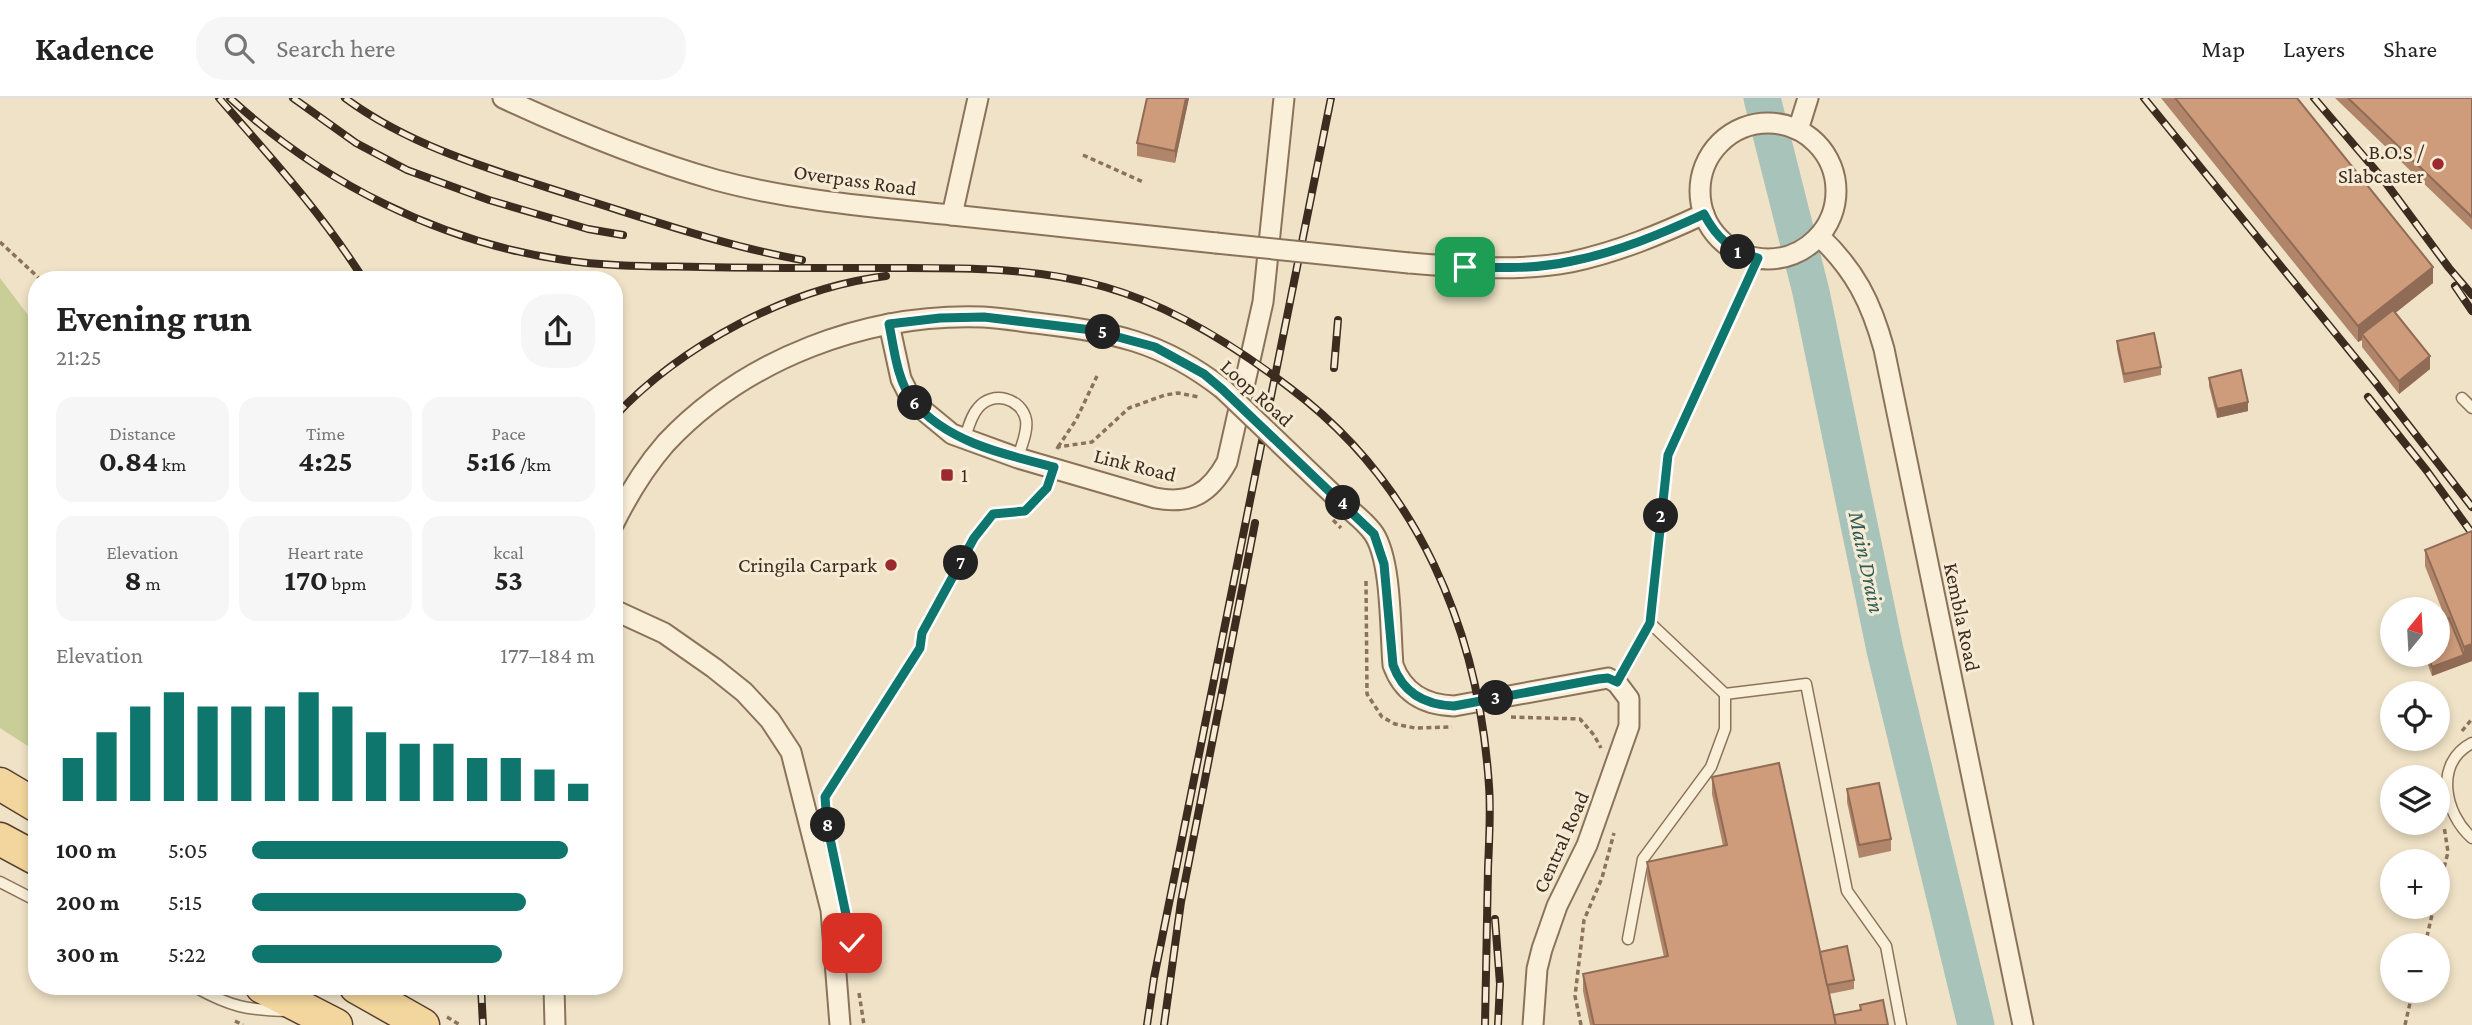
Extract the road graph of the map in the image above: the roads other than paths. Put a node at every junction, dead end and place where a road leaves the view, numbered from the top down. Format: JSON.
{"nodes":[{"id":1,"x":503,"y":98,"type":"edge"},
{"id":2,"x":978,"y":98,"type":"edge"},
{"id":3,"x":1284,"y":98,"type":"edge"},
{"id":4,"x":1808,"y":98,"type":"edge"},
{"id":5,"x":1792,"y":128,"type":"junction"},
{"id":6,"x":1704,"y":214,"type":"junction"},
{"id":7,"x":952,"y":215,"type":"junction"},
{"id":8,"x":1819,"y":236,"type":"junction"},
{"id":9,"x":1758,"y":258,"type":"junction"},
{"id":10,"x":889,"y":324,"type":"junction"},
{"id":11,"x":2462,"y":398,"type":"dead end"},
{"id":12,"x":2472,"y":408,"type":"edge"},
{"id":13,"x":965,"y":438,"type":"junction"},
{"id":14,"x":1018,"y":458,"type":"junction"},
{"id":15,"x":623,"y":507,"type":"edge"},
{"id":16,"x":623,"y":614,"type":"edge"},
{"id":17,"x":1650,"y":623,"type":"junction"},
{"id":18,"x":1617,"y":682,"type":"junction"},
{"id":19,"x":1725,"y":694,"type":"junction"},
{"id":20,"x":2472,"y":743,"type":"edge"},
{"id":21,"x":0,"y":763,"type":"edge"},
{"id":22,"x":28,"y":780,"type":"edge"},
{"id":23,"x":0,"y":784,"type":"edge"},
{"id":24,"x":28,"y":801,"type":"edge"},
{"id":25,"x":2472,"y":838,"type":"edge"},
{"id":26,"x":0,"y":839,"type":"edge"},
{"id":27,"x":28,"y":854,"type":"edge"},
{"id":28,"x":0,"y":882,"type":"edge"},
{"id":29,"x":28,"y":896,"type":"edge"},
{"id":30,"x":1628,"y":939,"type":"dead end"},
{"id":31,"x":210,"y":995,"type":"edge"},
{"id":32,"x":278,"y":995,"type":"edge"},
{"id":33,"x":370,"y":995,"type":"edge"},
{"id":34,"x":554,"y":995,"type":"edge"},
{"id":35,"x":324,"y":1018,"type":"edge"},
{"id":36,"x":423,"y":1025,"type":"edge"},
{"id":37,"x":555,"y":1025,"type":"edge"},
{"id":38,"x":840,"y":1025,"type":"edge"},
{"id":39,"x":1533,"y":1025,"type":"edge"},
{"id":40,"x":1901,"y":1025,"type":"edge"},
{"id":41,"x":2023,"y":1025,"type":"edge"}],
"edges":[{"from":1,"to":7,"type":"street","name":"Overpass Road"},
{"from":2,"to":7,"type":"street"},
{"from":3,"to":14,"type":"street","name":"Link Road"},
{"from":4,"to":5,"type":"street"},
{"from":5,"to":6,"type":"street"},
{"from":5,"to":8,"type":"street"},
{"from":6,"to":7,"type":"street","name":"Overpass Road","bridge":true},
{"from":6,"to":9,"type":"street"},
{"from":8,"to":9,"type":"street"},
{"from":8,"to":41,"type":"street","name":"Kembla Road"},
{"from":9,"to":17,"type":"lane"},
{"from":10,"to":13,"type":"street","name":"Link Road"},
{"from":10,"to":15,"type":"street","name":"Loop Road"},
{"from":10,"to":18,"type":"street","name":"Loop Road","bridge":true},
{"from":11,"to":12,"type":"lane"},
{"from":13,"to":14,"type":"street","name":"Link Road"},
{"from":13,"to":14,"type":"lane"},
{"from":16,"to":38,"type":"street"},
{"from":17,"to":18,"type":"lane"},
{"from":17,"to":19,"type":"lane"},
{"from":18,"to":39,"type":"street","name":"Central Road"},
{"from":19,"to":30,"type":"lane"},
{"from":19,"to":40,"type":"lane"},
{"from":20,"to":25,"type":"lane"},
{"from":21,"to":22,"type":"main road"},
{"from":23,"to":24,"type":"main road"},
{"from":26,"to":27,"type":"main road"},
{"from":28,"to":29,"type":"lane"},
{"from":31,"to":35,"type":"lane"},
{"from":32,"to":35,"type":"main road"},
{"from":33,"to":36,"type":"main road"},
{"from":34,"to":37,"type":"street"}]}
